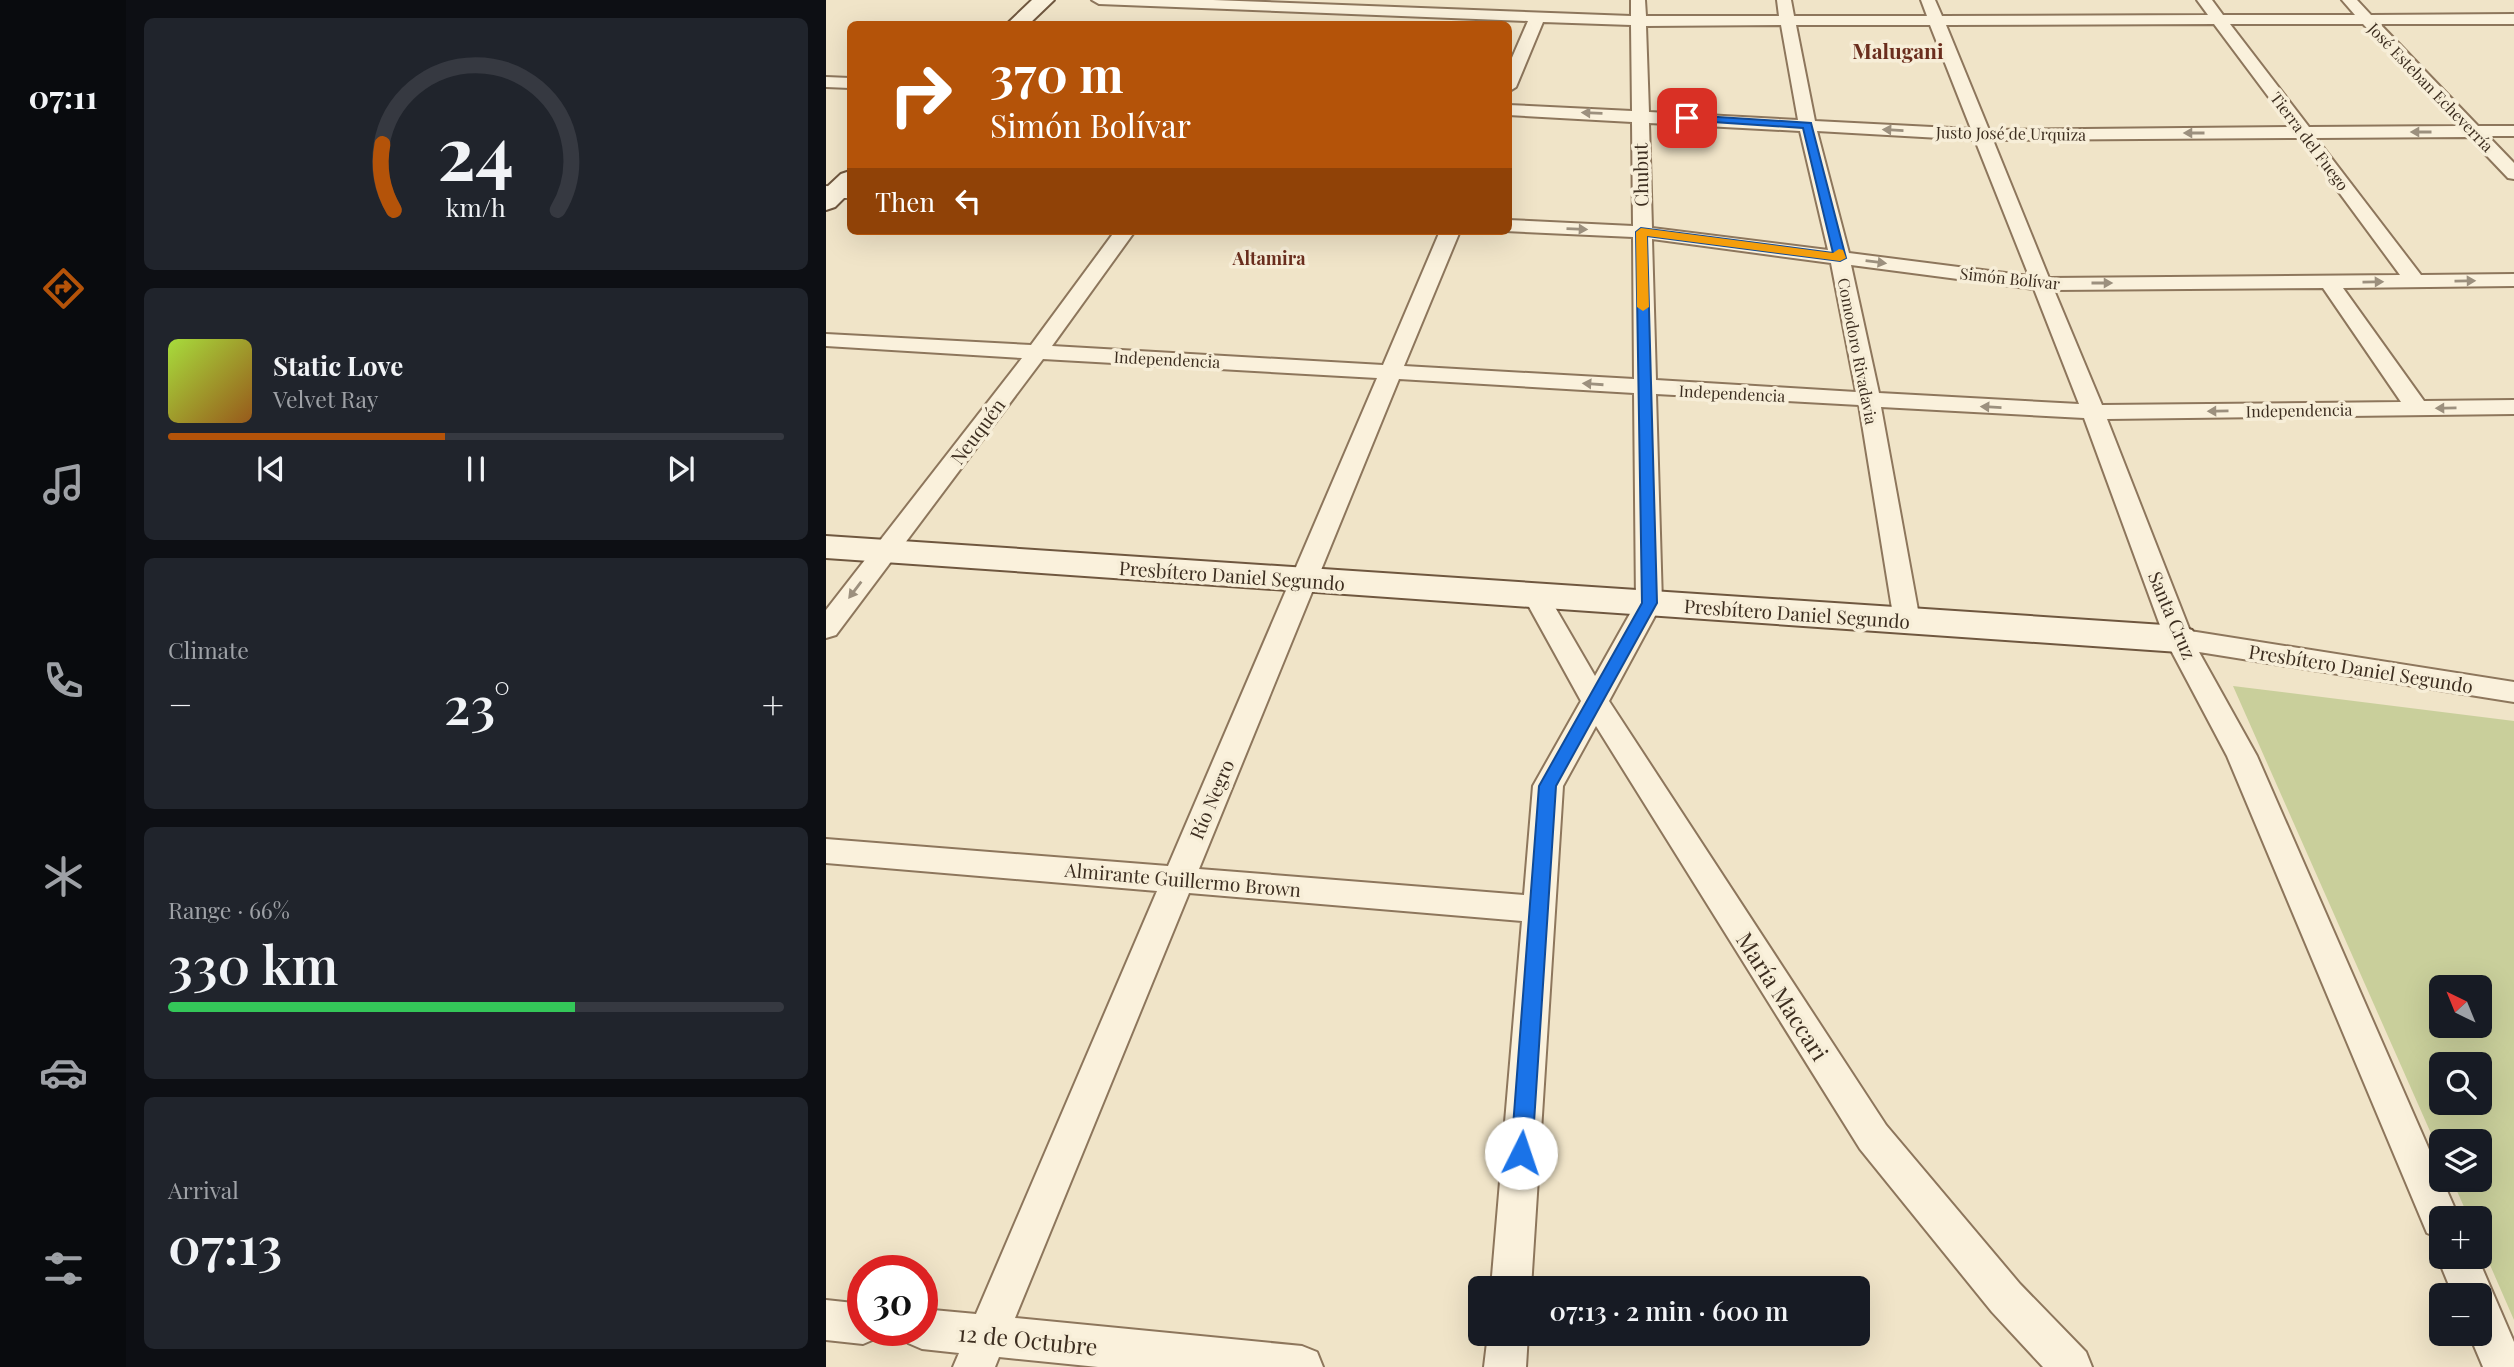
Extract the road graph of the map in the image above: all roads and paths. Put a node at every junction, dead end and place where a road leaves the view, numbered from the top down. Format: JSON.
{"nodes":[{"id":1,"x":1044,"y":0,"type":"edge"},
{"id":2,"x":1099,"y":0,"type":"edge"},
{"id":3,"x":1503,"y":0,"type":"edge"},
{"id":4,"x":1784,"y":0,"type":"edge"},
{"id":5,"x":1928,"y":0,"type":"edge"},
{"id":6,"x":2204,"y":0,"type":"edge"},
{"id":7,"x":2348,"y":0,"type":"edge"},
{"id":8,"x":2494,"y":0,"type":"edge"},
{"id":9,"x":1422,"y":7,"type":"edge"},
{"id":10,"x":1287,"y":8,"type":"junction"},
{"id":11,"x":1638,"y":11,"type":"edge"},
{"id":12,"x":1500,"y":17,"type":"junction"},
{"id":13,"x":1537,"y":18,"type":"junction"},
{"id":14,"x":2514,"y":18,"type":"edge"},
{"id":15,"x":2367,"y":20,"type":"junction"},
{"id":16,"x":1020,"y":21,"type":"edge"},
{"id":17,"x":1277,"y":21,"type":"edge"},
{"id":18,"x":2220,"y":21,"type":"junction"},
{"id":19,"x":1789,"y":22,"type":"junction"},
{"id":20,"x":1938,"y":23,"type":"junction"},
{"id":21,"x":1512,"y":77,"type":"edge"},
{"id":22,"x":826,"y":82,"type":"edge"},
{"id":23,"x":847,"y":82,"type":"edge"},
{"id":24,"x":1512,"y":110,"type":"edge"},
{"id":25,"x":1639,"y":115,"type":"junction"},
{"id":26,"x":1807,"y":125,"type":"junction"},
{"id":27,"x":2473,"y":131,"type":"junction"},
{"id":28,"x":2514,"y":131,"type":"edge"},
{"id":29,"x":2305,"y":132,"type":"junction"},
{"id":30,"x":1982,"y":135,"type":"junction"},
{"id":31,"x":2514,"y":174,"type":"edge"},
{"id":32,"x":1512,"y":226,"type":"edge"},
{"id":33,"x":1641,"y":232,"type":"junction"},
{"id":34,"x":1122,"y":235,"type":"edge"},
{"id":35,"x":1448,"y":235,"type":"edge"},
{"id":36,"x":1840,"y":258,"type":"junction"},
{"id":37,"x":2514,"y":280,"type":"edge"},
{"id":38,"x":2416,"y":282,"type":"junction"},
{"id":39,"x":2330,"y":283,"type":"junction"},
{"id":40,"x":2042,"y":284,"type":"junction"},
{"id":41,"x":826,"y":340,"type":"edge"},
{"id":42,"x":1037,"y":352,"type":"junction"},
{"id":43,"x":1390,"y":371,"type":"junction"},
{"id":44,"x":1645,"y":388,"type":"junction"},
{"id":45,"x":1869,"y":400,"type":"junction"},
{"id":46,"x":2514,"y":407,"type":"edge"},
{"id":47,"x":2417,"y":408,"type":"junction"},
{"id":48,"x":2093,"y":412,"type":"junction"},
{"id":49,"x":826,"y":547,"type":"edge"},
{"id":50,"x":885,"y":551,"type":"junction"},
{"id":51,"x":1303,"y":580,"type":"junction"},
{"id":52,"x":1536,"y":596,"type":"junction"},
{"id":53,"x":1649,"y":603,"type":"junction"},
{"id":54,"x":1908,"y":621,"type":"junction"},
{"id":55,"x":826,"y":629,"type":"edge"},
{"id":56,"x":2179,"y":639,"type":"junction"},
{"id":57,"x":2514,"y":692,"type":"edge"},
{"id":58,"x":1594,"y":699,"type":"junction"},
{"id":59,"x":826,"y":851,"type":"edge"},
{"id":60,"x":1178,"y":878,"type":"junction"},
{"id":61,"x":1539,"y":909,"type":"junction"},
{"id":62,"x":2435,"y":1206,"type":"edge"},
{"id":63,"x":1512,"y":1276,"type":"edge"},
{"id":64,"x":826,"y":1321,"type":"edge"},
{"id":65,"x":847,"y":1323,"type":"edge"},
{"id":66,"x":938,"y":1335,"type":"edge"},
{"id":67,"x":2492,"y":1339,"type":"edge"},
{"id":68,"x":1507,"y":1346,"type":"edge"},
{"id":69,"x":981,"y":1350,"type":"edge"},
{"id":70,"x":1301,"y":1367,"type":"edge"},
{"id":71,"x":1506,"y":1367,"type":"edge"},
{"id":72,"x":2071,"y":1367,"type":"edge"},
{"id":73,"x":2504,"y":1367,"type":"edge"}],
"edges":[{"from":1,"to":16,"type":"main road"},
{"from":2,"to":10,"type":"street"},
{"from":3,"to":12,"type":"street"},
{"from":4,"to":19,"type":"street","name":"Comodoro Rivadavia"},
{"from":5,"to":20,"type":"street","name":"Santa Cruz"},
{"from":6,"to":18,"type":"street","name":"Tierra del Fuego"},
{"from":7,"to":15,"type":"street","name":"José Esteban Echeverría"},
{"from":8,"to":14,"type":"street"},
{"from":9,"to":10,"type":"street"},
{"from":9,"to":12,"type":"street"},
{"from":10,"to":17,"type":"street"},
{"from":11,"to":13,"type":"street"},
{"from":11,"to":19,"type":"street"},
{"from":11,"to":25,"type":"street","name":"Chubut"},
{"from":12,"to":13,"type":"street"},
{"from":13,"to":21,"type":"street"},
{"from":14,"to":15,"type":"street"},
{"from":15,"to":18,"type":"street"},
{"from":15,"to":27,"type":"street","name":"José Esteban Echeverría"},
{"from":18,"to":20,"type":"street"},
{"from":18,"to":29,"type":"street","name":"Tierra del Fuego"},
{"from":19,"to":20,"type":"street"},
{"from":19,"to":26,"type":"street","name":"Comodoro Rivadavia"},
{"from":20,"to":30,"type":"street","name":"Santa Cruz"},
{"from":22,"to":23,"type":"street"},
{"from":25,"to":24,"type":"street","name":"Justo José de Urquiza","one_way":true},
{"from":25,"to":26,"type":"street","name":"Justo José de Urquiza"},
{"from":25,"to":33,"type":"street","name":"Chubut"},
{"from":30,"to":26,"type":"street","name":"Justo José de Urquiza","one_way":true},
{"from":26,"to":36,"type":"street","name":"Comodoro Rivadavia"},
{"from":27,"to":28,"type":"street","name":"Justo José de Urquiza"},
{"from":27,"to":29,"type":"street","name":"Justo José de Urquiza","one_way":true},
{"from":27,"to":31,"type":"street","name":"José Esteban Echeverría"},
{"from":29,"to":30,"type":"street","name":"Justo José de Urquiza","one_way":true},
{"from":29,"to":38,"type":"street","name":"Tierra del Fuego"},
{"from":30,"to":40,"type":"street","name":"Santa Cruz"},
{"from":32,"to":33,"type":"street","name":"Simón Bolívar","one_way":true},
{"from":33,"to":36,"type":"street","name":"Simón Bolívar"},
{"from":33,"to":44,"type":"street","name":"Chubut"},
{"from":34,"to":42,"type":"street","name":"Neuquén"},
{"from":35,"to":43,"type":"street","name":"Río Negro"},
{"from":36,"to":40,"type":"street","name":"Simón Bolívar","one_way":true},
{"from":36,"to":45,"type":"street","name":"Comodoro Rivadavia"},
{"from":38,"to":37,"type":"street","name":"Simón Bolívar","one_way":true},
{"from":39,"to":38,"type":"street","name":"Simón Bolívar","one_way":true},
{"from":40,"to":39,"type":"street","name":"Simón Bolívar","one_way":true},
{"from":39,"to":47,"type":"street"},
{"from":40,"to":48,"type":"street","name":"Santa Cruz"},
{"from":41,"to":42,"type":"street","name":"Independencia"},
{"from":42,"to":43,"type":"street","name":"Independencia"},
{"from":42,"to":50,"type":"street","name":"Neuquén"},
{"from":44,"to":43,"type":"street","name":"Independencia","one_way":true},
{"from":43,"to":51,"type":"street","name":"Río Negro"},
{"from":44,"to":45,"type":"street","name":"Independencia"},
{"from":44,"to":53,"type":"street","name":"Chubut"},
{"from":48,"to":45,"type":"street","name":"Independencia","one_way":true},
{"from":45,"to":54,"type":"street","name":"Comodoro Rivadavia"},
{"from":46,"to":47,"type":"street","name":"Independencia","one_way":true},
{"from":47,"to":48,"type":"street","name":"Independencia","one_way":true},
{"from":48,"to":56,"type":"street","name":"Santa Cruz"},
{"from":49,"to":50,"type":"main road","name":"Presbítero Daniel Segundo"},
{"from":50,"to":51,"type":"main road","name":"Presbítero Daniel Segundo"},
{"from":50,"to":55,"type":"street","name":"Neuquén","one_way":true},
{"from":51,"to":52,"type":"main road","name":"Presbítero Daniel Segundo"},
{"from":51,"to":60,"type":"street","name":"Río Negro"},
{"from":52,"to":53,"type":"main road","name":"Presbítero Daniel Segundo"},
{"from":52,"to":58,"type":"street","name":"María Maccari"},
{"from":53,"to":54,"type":"main road","name":"Presbítero Daniel Segundo"},
{"from":53,"to":58,"type":"street"},
{"from":54,"to":56,"type":"main road","name":"Presbítero Daniel Segundo"},
{"from":56,"to":57,"type":"street","name":"Presbítero Daniel Segundo"},
{"from":56,"to":62,"type":"street","name":"Santa Cruz"},
{"from":58,"to":61,"type":"street"},
{"from":58,"to":72,"type":"street","name":"María Maccari"},
{"from":59,"to":60,"type":"street","name":"Almirante Guillermo Brown"},
{"from":60,"to":61,"type":"street","name":"Almirante Guillermo Brown"},
{"from":60,"to":69,"type":"street","name":"Río Negro"},
{"from":61,"to":63,"type":"street"},
{"from":64,"to":65,"type":"street"},
{"from":66,"to":69,"type":"street","name":"12 de Octubre"},
{"from":67,"to":73,"type":"street"},
{"from":68,"to":71,"type":"street"},
{"from":69,"to":70,"type":"street","name":"12 de Octubre"}]}
